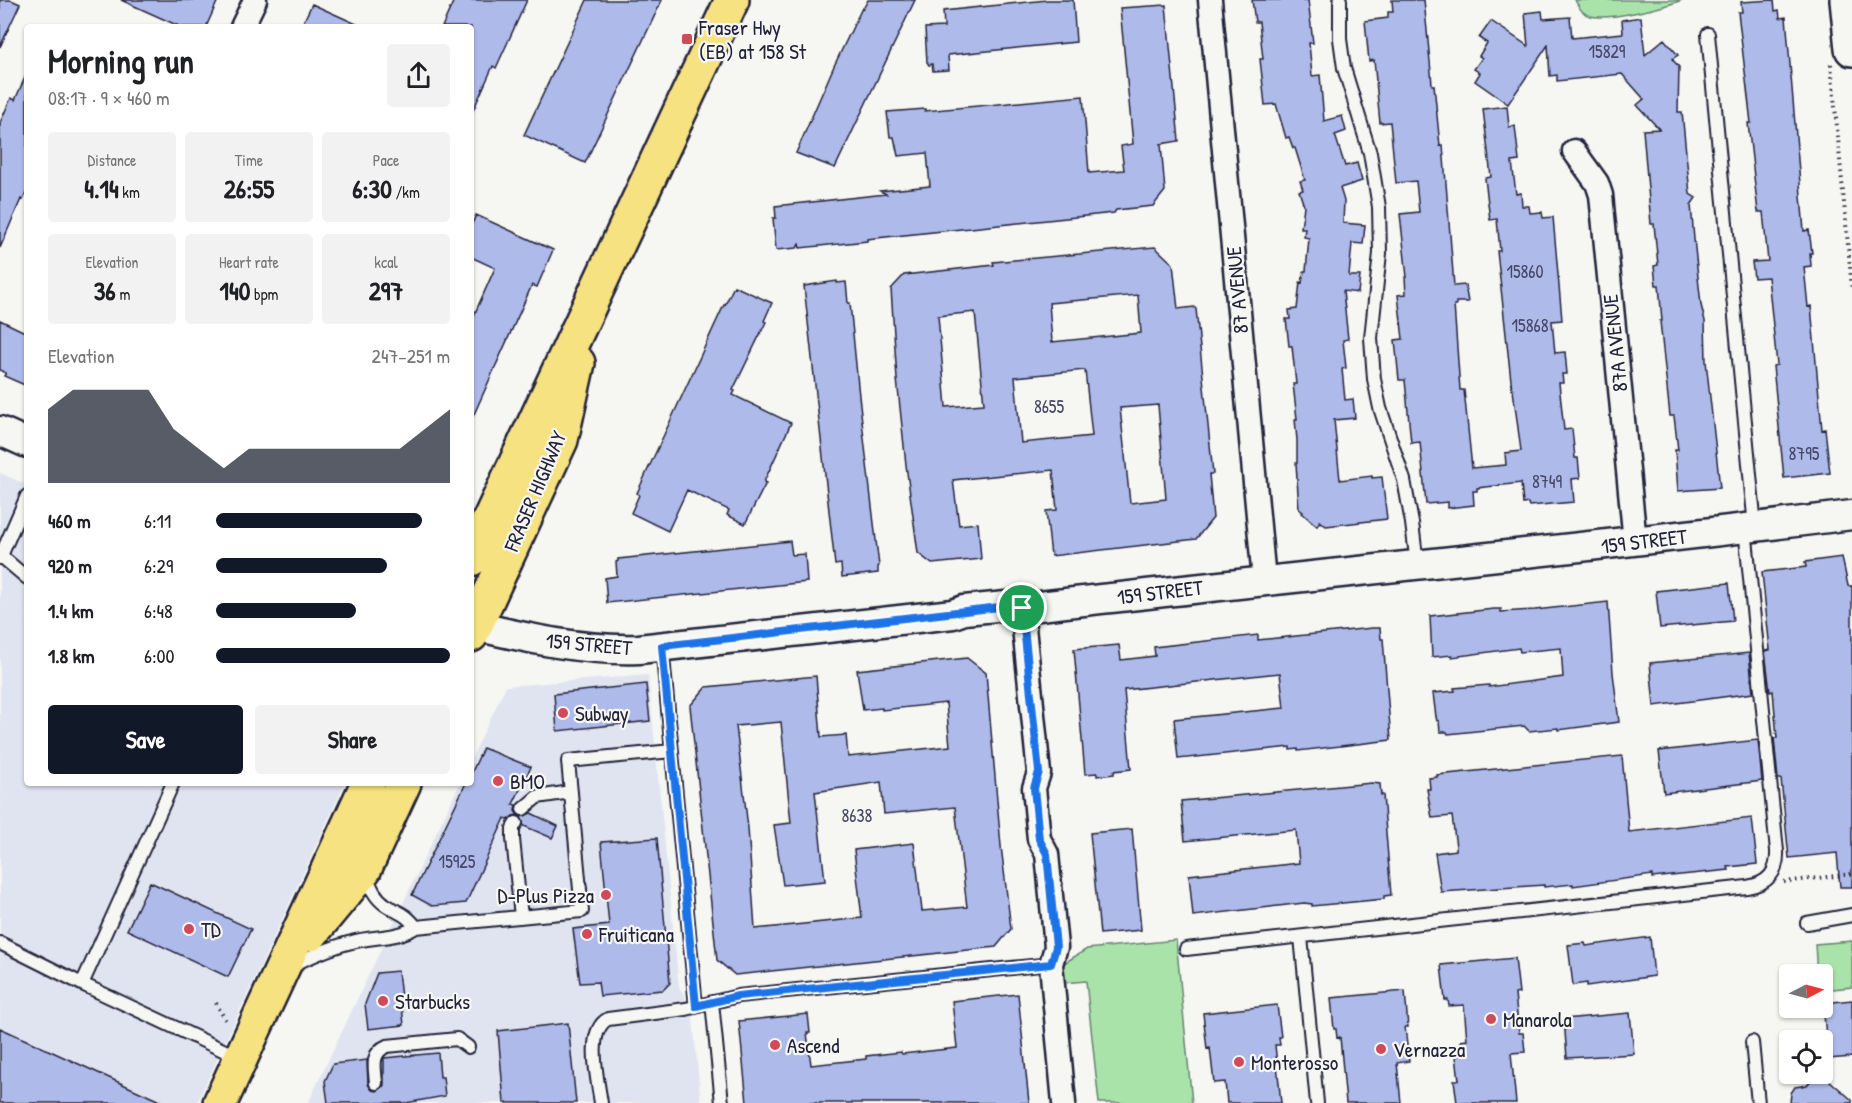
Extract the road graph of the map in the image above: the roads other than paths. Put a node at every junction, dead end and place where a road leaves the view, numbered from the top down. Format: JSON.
{"nodes":[{"id":1,"x":255,"y":0,"type":"edge"},
{"id":2,"x":732,"y":0,"type":"edge"},
{"id":3,"x":1210,"y":0,"type":"edge"},
{"id":4,"x":1340,"y":0,"type":"edge"},
{"id":5,"x":1847,"y":0,"type":"edge"},
{"id":6,"x":243,"y":24,"type":"edge"},
{"id":7,"x":1708,"y":34,"type":"dead end"},
{"id":8,"x":1841,"y":53,"type":"edge"},
{"id":9,"x":1574,"y":151,"type":"dead end"},
{"id":10,"x":590,"y":305,"type":"junction"},
{"id":11,"x":0,"y":431,"type":"edge"},
{"id":12,"x":24,"y":442,"type":"edge"},
{"id":13,"x":24,"y":503,"type":"edge"},
{"id":14,"x":1852,"y":515,"type":"edge"},
{"id":15,"x":1750,"y":528,"type":"junction"},
{"id":16,"x":1635,"y":542,"type":"junction"},
{"id":17,"x":474,"y":553,"type":"edge"},
{"id":18,"x":1,"y":557,"type":"edge"},
{"id":19,"x":1417,"y":566,"type":"junction"},
{"id":20,"x":24,"y":576,"type":"edge"},
{"id":21,"x":1264,"y":580,"type":"junction"},
{"id":22,"x":1022,"y":608,"type":"junction"},
{"id":23,"x":474,"y":625,"type":"edge"},
{"id":24,"x":474,"y":629,"type":"edge"},
{"id":25,"x":662,"y":646,"type":"junction"},
{"id":26,"x":672,"y":751,"type":"junction"},
{"id":27,"x":172,"y":786,"type":"edge"},
{"id":28,"x":367,"y":786,"type":"edge"},
{"id":29,"x":403,"y":786,"type":"edge"},
{"id":30,"x":571,"y":792,"type":"junction"},
{"id":31,"x":524,"y":809,"type":"dead end"},
{"id":32,"x":516,"y":823,"type":"dead end"},
{"id":33,"x":364,"y":870,"type":"junction"},
{"id":34,"x":1852,"y":915,"type":"edge"},
{"id":35,"x":521,"y":917,"type":"junction"},
{"id":36,"x":1807,"y":923,"type":"dead end"},
{"id":37,"x":416,"y":927,"type":"junction"},
{"id":38,"x":1300,"y":937,"type":"junction"},
{"id":39,"x":0,"y":944,"type":"edge"},
{"id":40,"x":1186,"y":949,"type":"dead end"},
{"id":41,"x":1051,"y":964,"type":"junction"},
{"id":42,"x":281,"y":970,"type":"junction"},
{"id":43,"x":82,"y":984,"type":"junction"},
{"id":44,"x":712,"y":1002,"type":"junction"},
{"id":45,"x":696,"y":1006,"type":"junction"},
{"id":46,"x":1752,"y":1042,"type":"dead end"},
{"id":47,"x":468,"y":1047,"type":"dead end"},
{"id":48,"x":240,"y":1058,"type":"junction"},
{"id":49,"x":376,"y":1083,"type":"dead end"},
{"id":50,"x":220,"y":1103,"type":"edge"},
{"id":51,"x":231,"y":1103,"type":"edge"},
{"id":52,"x":601,"y":1103,"type":"edge"},
{"id":53,"x":722,"y":1103,"type":"edge"},
{"id":54,"x":1064,"y":1103,"type":"edge"},
{"id":55,"x":1317,"y":1103,"type":"edge"},
{"id":56,"x":1758,"y":1103,"type":"edge"}],
"edges":[{"from":1,"to":6,"type":"street"},
{"from":2,"to":10,"type":"main road","name":"FRASER HIGHWAY"},
{"from":3,"to":21,"type":"street","name":"87 AVENUE"},
{"from":4,"to":19,"type":"lane"},
{"from":5,"to":8,"type":"main road"},
{"from":7,"to":15,"type":"lane"},
{"from":9,"to":16,"type":"street","name":"87A AVENUE"},
{"from":10,"to":17,"type":"main road","name":"FRASER HIGHWAY"},
{"from":10,"to":23,"type":"main road","name":"FRASER HIGHWAY"},
{"from":11,"to":12,"type":"street"},
{"from":13,"to":18,"type":"lane"},
{"from":14,"to":15,"type":"street","name":"159 STREET"},
{"from":15,"to":16,"type":"street","name":"159 STREET"},
{"from":15,"to":38,"type":"lane"},
{"from":16,"to":19,"type":"street","name":"159 STREET"},
{"from":18,"to":20,"type":"lane"},
{"from":19,"to":21,"type":"street","name":"159 STREET"},
{"from":21,"to":22,"type":"street","name":"159 STREET"},
{"from":22,"to":25,"type":"street","name":"159 STREET"},
{"from":22,"to":41,"type":"street"},
{"from":24,"to":25,"type":"street","name":"159 STREET"},
{"from":25,"to":26,"type":"lane"},
{"from":26,"to":30,"type":"lane"},
{"from":26,"to":45,"type":"lane"},
{"from":27,"to":43,"type":"lane"},
{"from":28,"to":42,"type":"main road"},
{"from":29,"to":33,"type":"main road"},
{"from":30,"to":31,"type":"lane"},
{"from":30,"to":35,"type":"lane"},
{"from":32,"to":35,"type":"lane"},
{"from":33,"to":37,"type":"lane"},
{"from":33,"to":42,"type":"main road"},
{"from":34,"to":36,"type":"lane"},
{"from":35,"to":37,"type":"lane"},
{"from":37,"to":42,"type":"lane"},
{"from":38,"to":40,"type":"lane"},
{"from":38,"to":55,"type":"lane"},
{"from":39,"to":43,"type":"lane"},
{"from":41,"to":44,"type":"lane"},
{"from":41,"to":54,"type":"street"},
{"from":42,"to":48,"type":"main road"},
{"from":43,"to":48,"type":"lane"},
{"from":44,"to":45,"type":"lane"},
{"from":44,"to":53,"type":"lane"},
{"from":45,"to":52,"type":"lane"},
{"from":46,"to":56,"type":"lane"},
{"from":47,"to":49,"type":"lane"},
{"from":48,"to":50,"type":"main road"},
{"from":48,"to":51,"type":"main road"}]}
